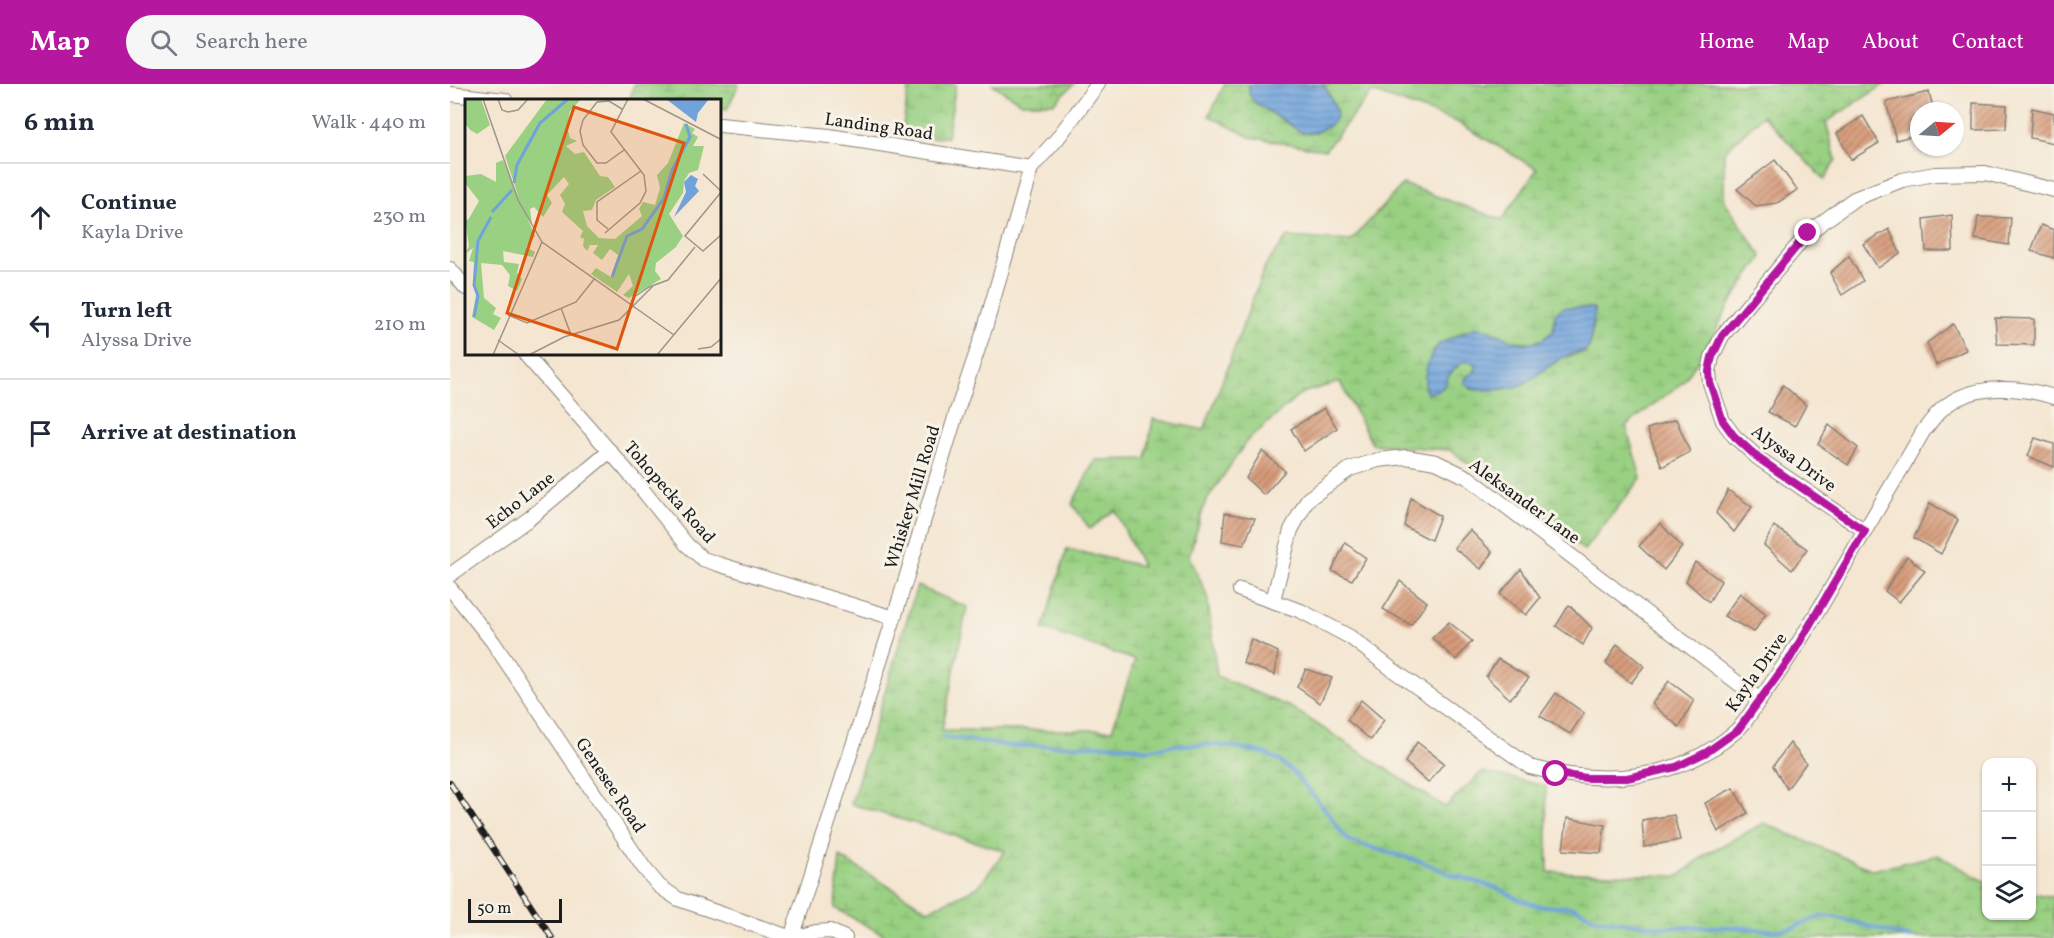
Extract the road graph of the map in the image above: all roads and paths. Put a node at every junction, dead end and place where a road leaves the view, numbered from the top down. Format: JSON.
{"nodes":[{"id":1,"x":1098,"y":84,"type":"edge"},
{"id":2,"x":450,"y":94,"type":"edge"},
{"id":3,"x":497,"y":99,"type":"edge"},
{"id":4,"x":722,"y":125,"type":"edge"},
{"id":5,"x":1031,"y":168,"type":"junction"},
{"id":6,"x":2054,"y":190,"type":"edge"},
{"id":7,"x":450,"y":269,"type":"edge"},
{"id":8,"x":465,"y":287,"type":"edge"},
{"id":9,"x":527,"y":356,"type":"edge"},
{"id":10,"x":2054,"y":397,"type":"edge"},
{"id":11,"x":610,"y":451,"type":"junction"},
{"id":12,"x":1865,"y":531,"type":"junction"},
{"id":13,"x":450,"y":575,"type":"edge"},
{"id":14,"x":450,"y":588,"type":"edge"},
{"id":15,"x":1240,"y":590,"type":"dead end"},
{"id":16,"x":1273,"y":600,"type":"junction"},
{"id":17,"x":894,"y":618,"type":"junction"},
{"id":18,"x":1760,"y":700,"type":"junction"},
{"id":19,"x":792,"y":938,"type":"edge"},
{"id":20,"x":846,"y":938,"type":"edge"}],
"edges":[{"from":1,"to":5,"type":"street","name":"Whiskey Mill Road"},
{"from":2,"to":3,"type":"street"},
{"from":4,"to":5,"type":"street","name":"Landing Road"},
{"from":5,"to":17,"type":"street","name":"Whiskey Mill Road"},
{"from":6,"to":12,"type":"street","name":"Alyssa Drive"},
{"from":7,"to":8,"type":"street"},
{"from":9,"to":11,"type":"street","name":"Tohopecka Road"},
{"from":10,"to":12,"type":"street","name":"Kayla Drive"},
{"from":11,"to":13,"type":"street","name":"Echo Lane"},
{"from":11,"to":17,"type":"street","name":"Tohopecka Road"},
{"from":12,"to":18,"type":"street","name":"Kayla Drive"},
{"from":14,"to":19,"type":"street","name":"Genesee Road"},
{"from":15,"to":16,"type":"street","name":"Kayla Drive"},
{"from":16,"to":18,"type":"street","name":"Kayla Drive"},
{"from":16,"to":18,"type":"street","name":"Aleksander Lane"},
{"from":17,"to":19,"type":"street","name":"Whiskey Mill Road"},
{"from":19,"to":20,"type":"street"}]}
